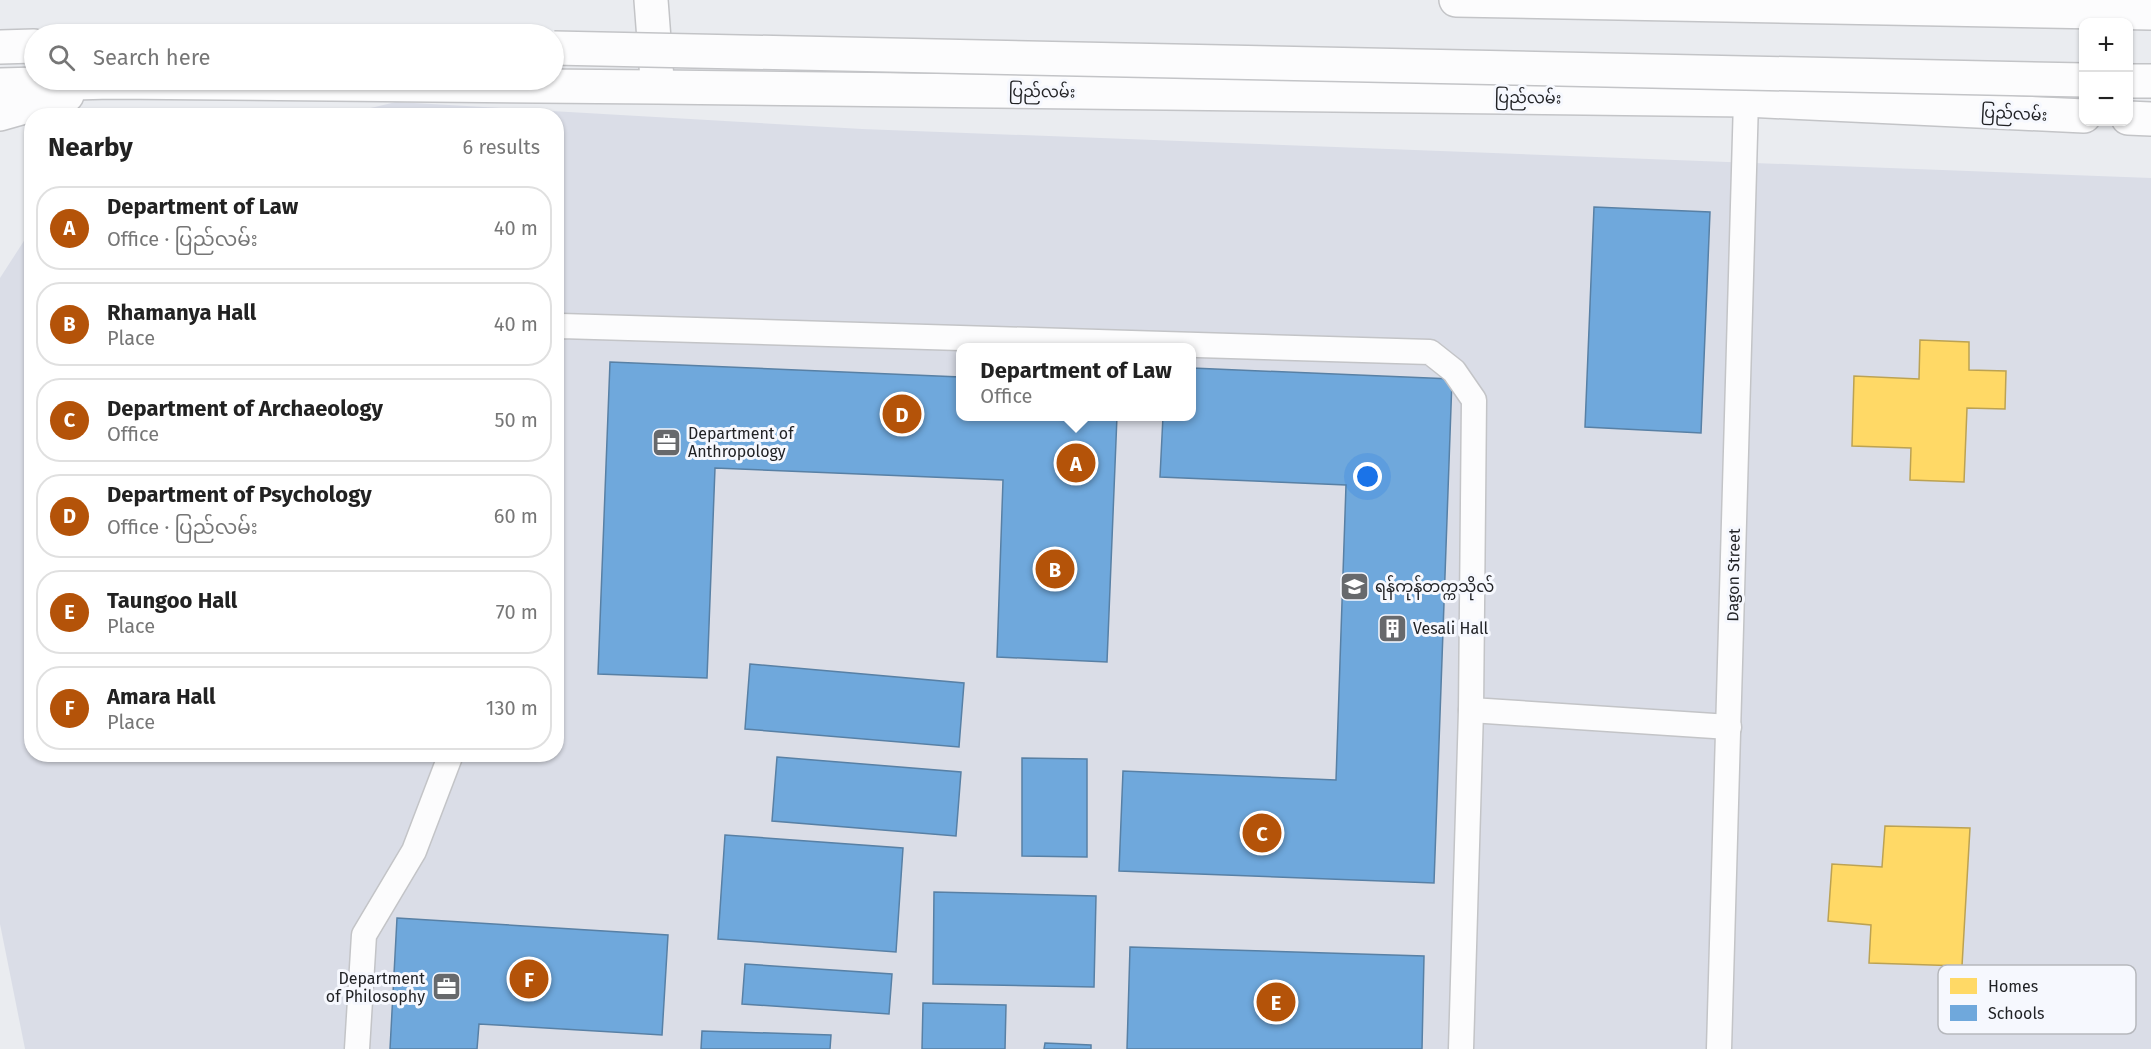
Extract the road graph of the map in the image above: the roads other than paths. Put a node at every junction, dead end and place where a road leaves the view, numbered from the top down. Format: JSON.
{"nodes":[{"id":1,"x":651,"y":0,"type":"edge"},
{"id":2,"x":1456,"y":0,"type":"edge"},
{"id":3,"x":2151,"y":13,"type":"edge"},
{"id":4,"x":24,"y":46,"type":"edge"},
{"id":5,"x":0,"y":47,"type":"edge"},
{"id":6,"x":564,"y":48,"type":"edge"},
{"id":7,"x":2079,"y":80,"type":"edge"},
{"id":8,"x":2133,"y":81,"type":"edge"},
{"id":9,"x":2151,"y":81,"type":"edge"},
{"id":10,"x":24,"y":84,"type":"edge"},
{"id":11,"x":0,"y":85,"type":"edge"},
{"id":12,"x":564,"y":86,"type":"edge"},
{"id":13,"x":658,"y":87,"type":"junction"},
{"id":14,"x":83,"y":90,"type":"edge"},
{"id":15,"x":1746,"y":100,"type":"junction"},
{"id":16,"x":0,"y":114,"type":"edge"},
{"id":17,"x":2079,"y":116,"type":"edge"},
{"id":18,"x":2133,"y":118,"type":"edge"},
{"id":19,"x":2151,"y":119,"type":"edge"},
{"id":20,"x":564,"y":326,"type":"edge"},
{"id":21,"x":1129,"y":343,"type":"edge"},
{"id":22,"x":1196,"y":345,"type":"edge"},
{"id":23,"x":1471,"y":710,"type":"junction"},
{"id":24,"x":1729,"y":727,"type":"junction"},
{"id":25,"x":448,"y":762,"type":"edge"},
{"id":26,"x":357,"y":1049,"type":"edge"},
{"id":27,"x":1461,"y":1049,"type":"edge"},
{"id":28,"x":1719,"y":1049,"type":"edge"}],
"edges":[{"from":1,"to":13,"type":"main road"},
{"from":2,"to":3,"type":"main road"},
{"from":4,"to":5,"type":"main road"},
{"from":6,"to":7,"type":"main road","name":"ပြည်လမ်း","bridge":true},
{"from":8,"to":9,"type":"main road"},
{"from":10,"to":11,"type":"main road","name":"ပြည်လမ်း"},
{"from":12,"to":13,"type":"main road","name":"ပြည်လမ်း"},
{"from":13,"to":15,"type":"main road","name":"ပြည်လမ်း"},
{"from":14,"to":16,"type":"main road"},
{"from":15,"to":17,"type":"main road","name":"ပြည်လမ်း"},
{"from":15,"to":24,"type":"lane","name":"Dagon Street"},
{"from":18,"to":19,"type":"main road"},
{"from":20,"to":21,"type":"lane"},
{"from":22,"to":23,"type":"lane"},
{"from":23,"to":24,"type":"lane"},
{"from":23,"to":27,"type":"lane"},
{"from":24,"to":28,"type":"lane","name":"Dagon Street"},
{"from":25,"to":26,"type":"lane"}]}
